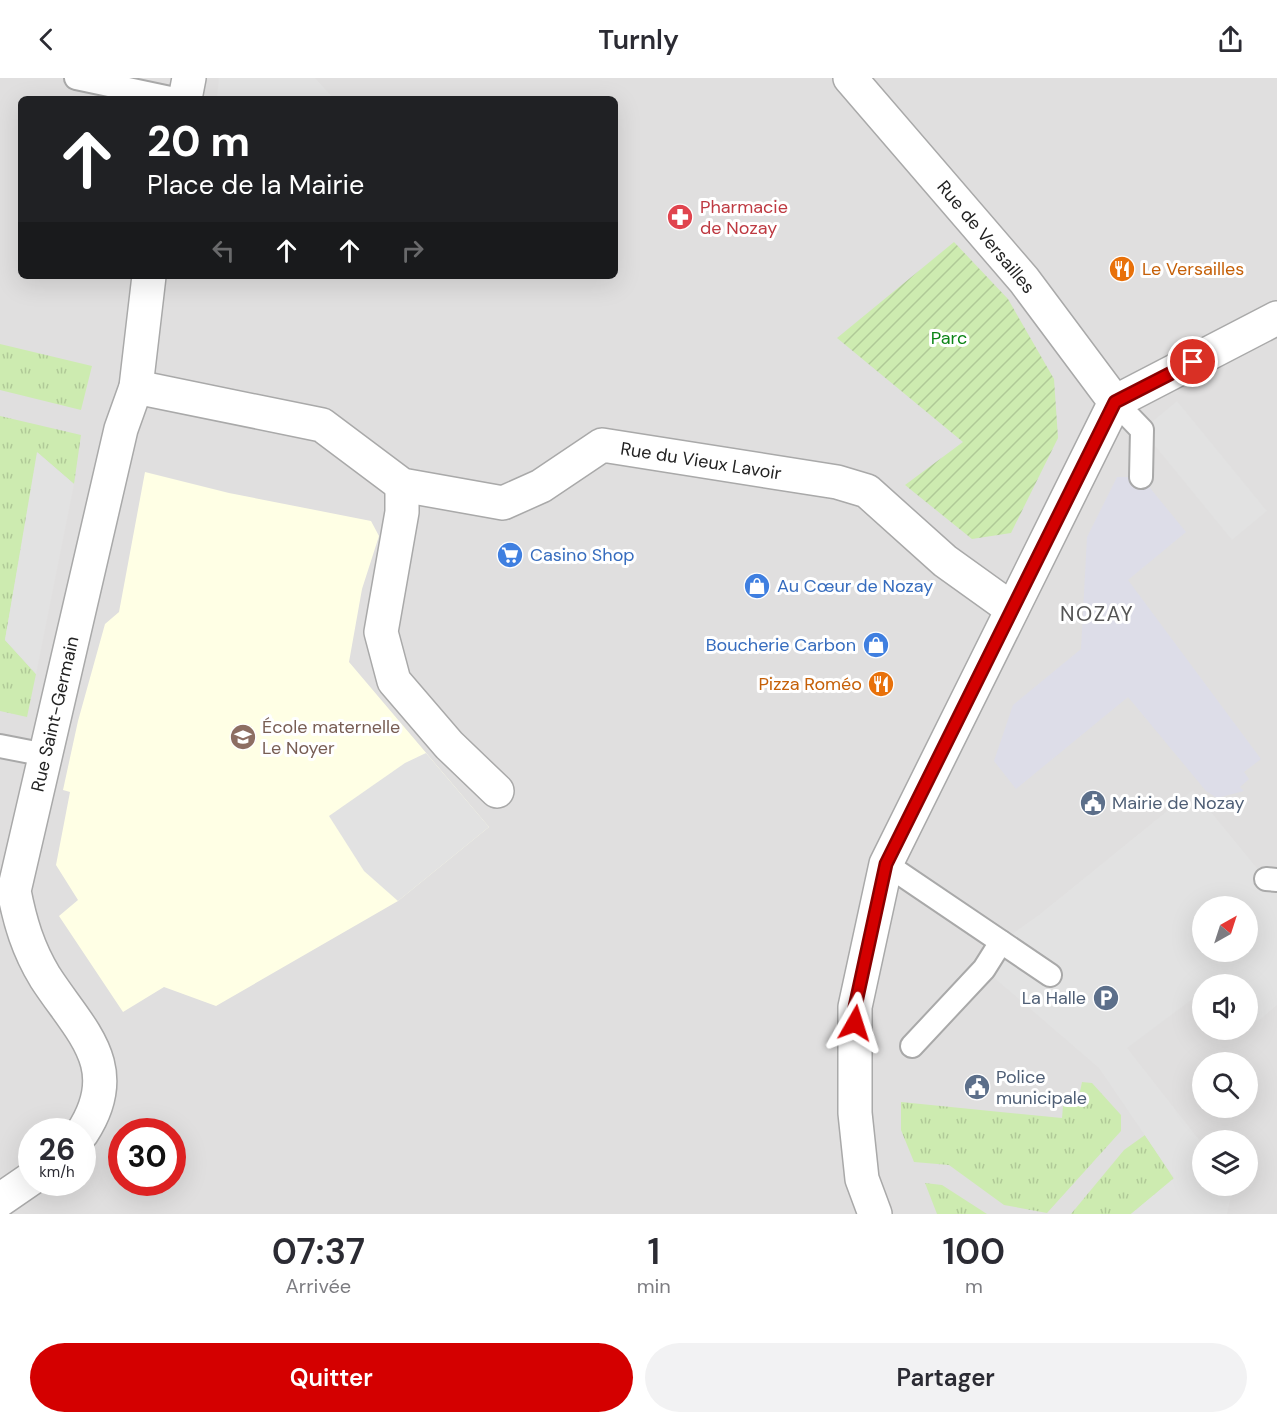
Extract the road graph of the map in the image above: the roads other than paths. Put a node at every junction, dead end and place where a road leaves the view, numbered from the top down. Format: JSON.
{"nodes":[{"id":1,"x":76,"y":78,"type":"edge"},
{"id":2,"x":189,"y":78,"type":"edge"},
{"id":3,"x":850,"y":78,"type":"edge"},
{"id":4,"x":161,"y":96,"type":"edge"},
{"id":5,"x":185,"y":96,"type":"edge"},
{"id":6,"x":149,"y":279,"type":"edge"},
{"id":7,"x":1277,"y":318,"type":"edge"},
{"id":8,"x":133,"y":395,"type":"junction"},
{"id":9,"x":1115,"y":402,"type":"junction"},
{"id":10,"x":1141,"y":477,"type":"dead end"},
{"id":11,"x":402,"y":485,"type":"junction"},
{"id":12,"x":1012,"y":609,"type":"junction"},
{"id":13,"x":0,"y":746,"type":"edge"},
{"id":14,"x":46,"y":755,"type":"junction"},
{"id":15,"x":497,"y":791,"type":"dead end"},
{"id":16,"x":886,"y":864,"type":"junction"},
{"id":17,"x":1001,"y":942,"type":"junction"},
{"id":18,"x":1050,"y":975,"type":"dead end"},
{"id":19,"x":912,"y":1046,"type":"dead end"},
{"id":20,"x":91,"y":1118,"type":"edge"},
{"id":21,"x":18,"y":1188,"type":"edge"},
{"id":22,"x":0,"y":1200,"type":"edge"},
{"id":23,"x":875,"y":1214,"type":"edge"}],
"edges":[{"from":1,"to":4,"type":"lane"},
{"from":2,"to":5,"type":"street"},
{"from":3,"to":9,"type":"street","name":"Rue de Versailles"},
{"from":6,"to":8,"type":"street","name":"Rue Saint-Germain"},
{"from":7,"to":9,"type":"street"},
{"from":8,"to":11,"type":"street","name":"Rue du Vieux Lavoir"},
{"from":8,"to":14,"type":"street","name":"Rue Saint-Germain"},
{"from":9,"to":10,"type":"lane"},
{"from":9,"to":12,"type":"street"},
{"from":11,"to":12,"type":"street","name":"Rue du Vieux Lavoir"},
{"from":11,"to":15,"type":"street"},
{"from":12,"to":16,"type":"street"},
{"from":13,"to":14,"type":"lane"},
{"from":14,"to":20,"type":"street","name":"Rue Saint-Germain"},
{"from":16,"to":17,"type":"lane"},
{"from":16,"to":23,"type":"street"},
{"from":17,"to":18,"type":"lane"},
{"from":17,"to":19,"type":"lane"},
{"from":21,"to":22,"type":"street"}]}
